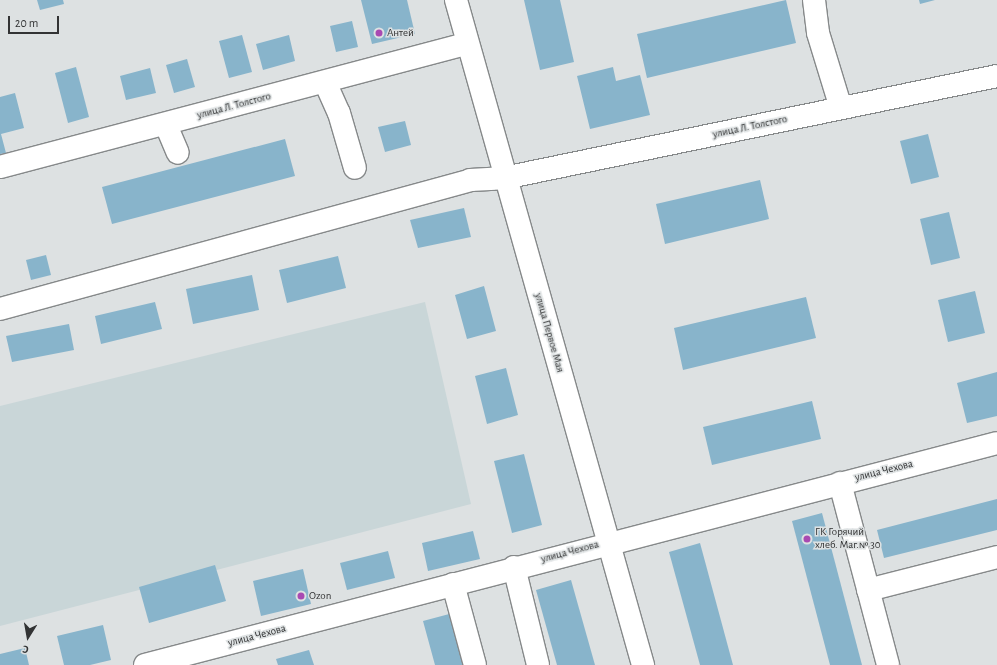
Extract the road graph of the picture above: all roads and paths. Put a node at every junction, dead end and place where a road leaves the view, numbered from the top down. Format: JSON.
{"nodes":[{"id":1,"x":456,"y":0,"type":"edge"},
{"id":2,"x":814,"y":0,"type":"edge"},
{"id":3,"x":467,"y":44,"type":"junction"},
{"id":4,"x":997,"y":76,"type":"edge"},
{"id":5,"x":325,"y":82,"type":"junction"},
{"id":6,"x":841,"y":108,"type":"junction"},
{"id":7,"x":166,"y":124,"type":"junction"},
{"id":8,"x":178,"y":153,"type":"dead end"},
{"id":9,"x":0,"y":168,"type":"edge"},
{"id":10,"x":355,"y":168,"type":"dead end"},
{"id":11,"x":504,"y":178,"type":"junction"},
{"id":12,"x":0,"y":309,"type":"edge"},
{"id":13,"x":997,"y":442,"type":"edge"},
{"id":14,"x":840,"y":483,"type":"junction"},
{"id":15,"x":610,"y":541,"type":"junction"},
{"id":16,"x":997,"y":557,"type":"edge"},
{"id":17,"x":514,"y":567,"type":"junction"},
{"id":18,"x":453,"y":584,"type":"junction"},
{"id":19,"x":868,"y":590,"type":"junction"},
{"id":20,"x":145,"y":665,"type":"edge"},
{"id":21,"x":475,"y":665,"type":"edge"},
{"id":22,"x":538,"y":665,"type":"edge"},
{"id":23,"x":643,"y":665,"type":"edge"},
{"id":24,"x":888,"y":665,"type":"edge"}],
"edges":[{"from":1,"to":3,"type":"street","name":"улица Первое Мая"},
{"from":2,"to":6,"type":"street"},
{"from":3,"to":5,"type":"street","name":"улица Л. Толстого"},
{"from":3,"to":11,"type":"street","name":"улица Первое Мая"},
{"from":4,"to":6,"type":"street","name":"улица Л. Толстого"},
{"from":5,"to":7,"type":"street","name":"улица Л. Толстого"},
{"from":5,"to":10,"type":"street"},
{"from":6,"to":11,"type":"street","name":"улица Л. Толстого"},
{"from":7,"to":8,"type":"street"},
{"from":7,"to":9,"type":"street","name":"улица Л. Толстого"},
{"from":11,"to":12,"type":"street","name":"улица Л. Толстого"},
{"from":11,"to":15,"type":"street","name":"улица Первое Мая"},
{"from":13,"to":14,"type":"street","name":"улица Чехова"},
{"from":14,"to":15,"type":"street","name":"улица Чехова"},
{"from":14,"to":19,"type":"street"},
{"from":15,"to":17,"type":"street","name":"улица Чехова"},
{"from":15,"to":23,"type":"street","name":"улица Первое Мая"},
{"from":16,"to":19,"type":"street"},
{"from":17,"to":18,"type":"street","name":"улица Чехова"},
{"from":17,"to":22,"type":"street"},
{"from":18,"to":20,"type":"street","name":"улица Чехова"},
{"from":18,"to":21,"type":"street"},
{"from":19,"to":24,"type":"street"}]}
